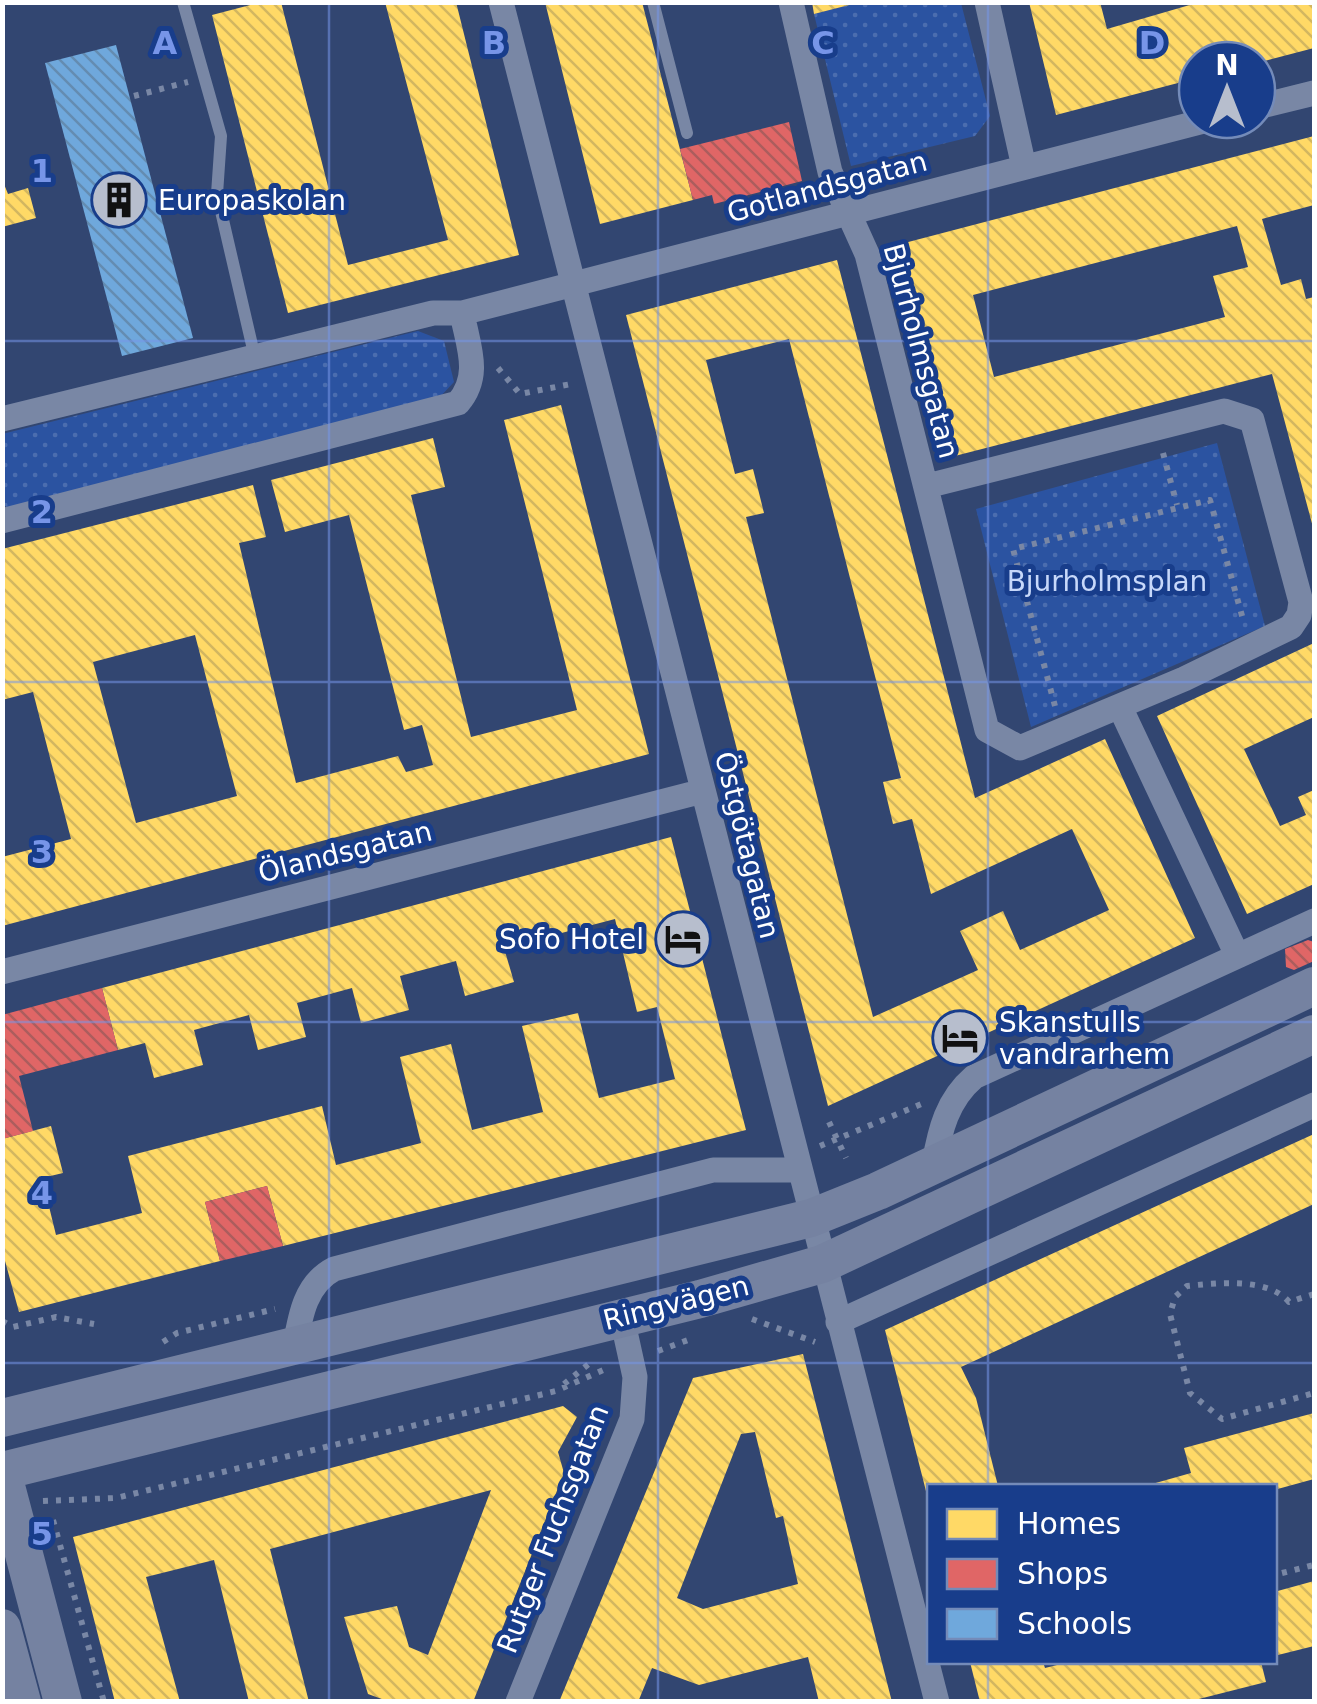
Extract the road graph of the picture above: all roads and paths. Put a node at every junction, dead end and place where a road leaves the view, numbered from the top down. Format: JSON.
{"nodes":[{"id":1,"x":183,"y":2,"type":"edge"},
{"id":2,"x":502,"y":2,"type":"edge"},
{"id":3,"x":653,"y":2,"type":"edge"},
{"id":4,"x":791,"y":2,"type":"edge"},
{"id":5,"x":987,"y":2,"type":"edge"},
{"id":6,"x":204,"y":78,"type":"junction"},
{"id":7,"x":1314,"y":93,"type":"edge"},
{"id":8,"x":134,"y":96,"type":"dead end"},
{"id":9,"x":1277,"y":103,"type":"edge"},
{"id":10,"x":1177,"y":128,"type":"edge"},
{"id":11,"x":688,"y":132,"type":"dead end"},
{"id":12,"x":1024,"y":167,"type":"junction"},
{"id":13,"x":848,"y":212,"type":"junction"},
{"id":14,"x":574,"y":284,"type":"junction"},
{"id":15,"x":462,"y":313,"type":"junction"},
{"id":16,"x":255,"y":358,"type":"junction"},
{"id":17,"x":2,"y":419,"type":"edge"},
{"id":18,"x":1156,"y":428,"type":"junction"},
{"id":19,"x":927,"y":486,"type":"junction"},
{"id":20,"x":1177,"y":505,"type":"junction"},
{"id":21,"x":2,"y":521,"type":"edge"},
{"id":22,"x":1250,"y":645,"type":"junction"},
{"id":23,"x":1120,"y":707,"type":"junction"},
{"id":24,"x":1062,"y":731,"type":"junction"},
{"id":25,"x":702,"y":791,"type":"junction"},
{"id":26,"x":1314,"y":921,"type":"edge"},
{"id":27,"x":1237,"y":956,"type":"junction"},
{"id":28,"x":2,"y":972,"type":"edge"},
{"id":29,"x":1314,"y":986,"type":"edge"},
{"id":30,"x":1314,"y":1034,"type":"edge"},
{"id":31,"x":962,"y":1087,"type":"junction"},
{"id":32,"x":1314,"y":1105,"type":"edge"},
{"id":33,"x":829,"y":1122,"type":"dead end"},
{"id":34,"x":836,"y":1138,"type":"junction"},
{"id":35,"x":846,"y":1158,"type":"dead end"},
{"id":36,"x":934,"y":1164,"type":"junction"},
{"id":37,"x":798,"y":1170,"type":"junction"},
{"id":38,"x":811,"y":1218,"type":"junction"},
{"id":39,"x":822,"y":1264,"type":"junction"},
{"id":40,"x":613,"y":1268,"type":"junction"},
{"id":41,"x":1314,"y":1294,"type":"edge"},
{"id":42,"x":3,"y":1318,"type":"edge"},
{"id":43,"x":622,"y":1318,"type":"junction"},
{"id":44,"x":838,"y":1322,"type":"junction"},
{"id":45,"x":94,"y":1324,"type":"dead end"},
{"id":46,"x":733,"y":1324,"type":"dead end"},
{"id":47,"x":699,"y":1336,"type":"dead end"},
{"id":48,"x":815,"y":1342,"type":"dead end"},
{"id":49,"x":295,"y":1346,"type":"junction"},
{"id":50,"x":630,"y":1361,"type":"junction"},
{"id":51,"x":1314,"y":1393,"type":"edge"},
{"id":52,"x":2,"y":1418,"type":"edge"},
{"id":53,"x":6,"y":1483,"type":"edge"},
{"id":54,"x":55,"y":1525,"type":"dead end"},
{"id":55,"x":1314,"y":1565,"type":"edge"},
{"id":56,"x":1282,"y":1573,"type":"dead end"},
{"id":57,"x":2,"y":1628,"type":"edge"},
{"id":58,"x":927,"y":1664,"type":"edge"},
{"id":59,"x":927,"y":1664,"type":"edge"},
{"id":60,"x":22,"y":1702,"type":"edge"},
{"id":61,"x":63,"y":1702,"type":"edge"},
{"id":62,"x":104,"y":1702,"type":"edge"},
{"id":63,"x":518,"y":1702,"type":"edge"},
{"id":64,"x":937,"y":1702,"type":"edge"}],
"edges":[{"from":1,"to":6,"type":"lane"},
{"from":2,"to":14,"type":"street","name":"Östgötagatan"},
{"from":3,"to":11,"type":"lane"},
{"from":4,"to":13,"type":"street","name":"Bjurholmsgatan"},
{"from":5,"to":12,"type":"street"},
{"from":6,"to":8,"type":"path"},
{"from":6,"to":16,"type":"lane"},
{"from":7,"to":9,"type":"street"},
{"from":10,"to":12,"type":"street","name":"Gotlandsgatan"},
{"from":12,"to":13,"type":"street","name":"Gotlandsgatan"},
{"from":13,"to":14,"type":"street","name":"Gotlandsgatan"},
{"from":13,"to":19,"type":"street","name":"Bjurholmsgatan"},
{"from":14,"to":15,"type":"street","name":"Gotlandsgatan"},
{"from":14,"to":25,"type":"street","name":"Östgötagatan"},
{"from":15,"to":16,"type":"street","name":"Gotlandsgatan"},
{"from":15,"to":21,"type":"street"},
{"from":16,"to":17,"type":"street","name":"Gotlandsgatan"},
{"from":18,"to":19,"type":"street"},
{"from":18,"to":20,"type":"path"},
{"from":18,"to":22,"type":"street"},
{"from":19,"to":24,"type":"street"},
{"from":20,"to":22,"type":"path"},
{"from":20,"to":24,"type":"path"},
{"from":22,"to":23,"type":"street"},
{"from":23,"to":24,"type":"street"},
{"from":23,"to":27,"type":"street"},
{"from":25,"to":28,"type":"street","name":"Ölandsgatan"},
{"from":25,"to":37,"type":"street","name":"Östgötagatan"},
{"from":26,"to":27,"type":"street"},
{"from":27,"to":31,"type":"street"},
{"from":29,"to":36,"type":"main road","name":"Ringvägen"},
{"from":30,"to":39,"type":"main road","name":"Ringvägen"},
{"from":31,"to":34,"type":"path"},
{"from":31,"to":36,"type":"street"},
{"from":32,"to":44,"type":"street"},
{"from":33,"to":34,"type":"path"},
{"from":34,"to":35,"type":"path"},
{"from":34,"to":37,"type":"path"},
{"from":36,"to":38,"type":"main road","name":"Ringvägen"},
{"from":37,"to":38,"type":"street","name":"Östgötagatan"},
{"from":37,"to":49,"type":"street"},
{"from":38,"to":39,"type":"street","name":"Östgötagatan"},
{"from":38,"to":40,"type":"main road","name":"Ringvägen"},
{"from":39,"to":43,"type":"main road","name":"Ringvägen"},
{"from":39,"to":44,"type":"street","name":"Östgötagatan"},
{"from":40,"to":43,"type":"main road"},
{"from":40,"to":49,"type":"main road","name":"Ringvägen"},
{"from":41,"to":51,"type":"path"},
{"from":42,"to":45,"type":"path"},
{"from":43,"to":50,"type":"street","name":"Rutger Fuchsgatan"},
{"from":43,"to":53,"type":"main road","name":"Ringvägen"},
{"from":44,"to":58,"type":"street","name":"Östgötagatan"},
{"from":46,"to":48,"type":"path"},
{"from":47,"to":50,"type":"path"},
{"from":49,"to":52,"type":"main road","name":"Ringvägen"},
{"from":50,"to":53,"type":"path"},
{"from":50,"to":63,"type":"street","name":"Rutger Fuchsgatan"},
{"from":53,"to":61,"type":"main road"},
{"from":54,"to":62,"type":"path"},
{"from":55,"to":56,"type":"path"},
{"from":57,"to":60,"type":"main road"},
{"from":59,"to":64,"type":"street","name":"Östgötagatan"}]}
